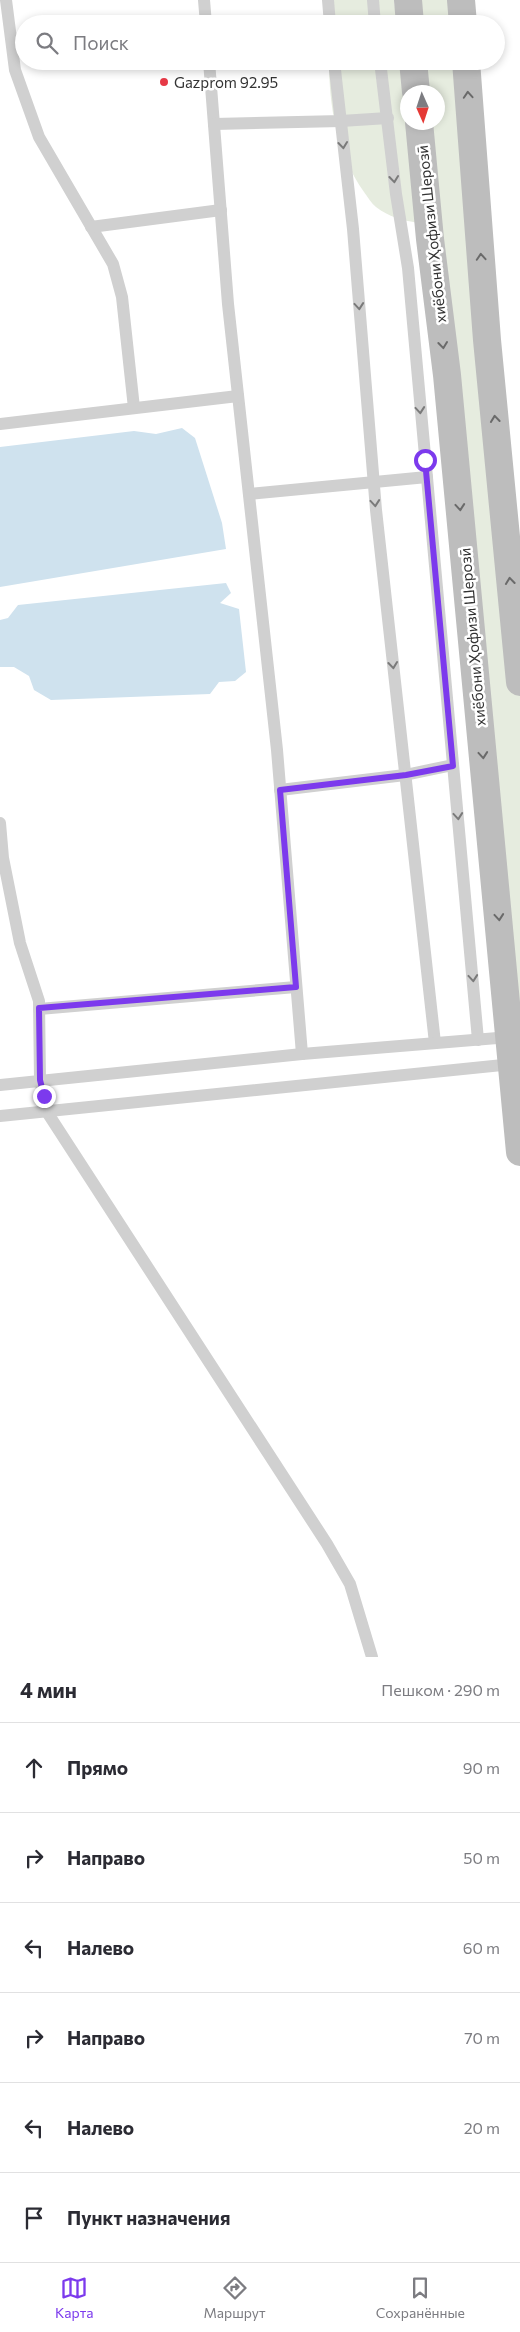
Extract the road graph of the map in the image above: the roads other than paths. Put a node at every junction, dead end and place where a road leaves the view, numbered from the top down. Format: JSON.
{"nodes":[{"id":1,"x":6,"y":0,"type":"edge"},
{"id":2,"x":204,"y":0,"type":"edge"},
{"id":3,"x":328,"y":0,"type":"edge"},
{"id":4,"x":373,"y":0,"type":"edge"},
{"id":5,"x":408,"y":0,"type":"edge"},
{"id":6,"x":461,"y":0,"type":"edge"},
{"id":7,"x":205,"y":15,"type":"edge"},
{"id":8,"x":329,"y":15,"type":"edge"},
{"id":9,"x":374,"y":15,"type":"edge"},
{"id":10,"x":409,"y":15,"type":"edge"},
{"id":11,"x":462,"y":15,"type":"edge"},
{"id":12,"x":210,"y":70,"type":"edge"},
{"id":13,"x":335,"y":70,"type":"edge"},
{"id":14,"x":381,"y":70,"type":"edge"},
{"id":15,"x":414,"y":70,"type":"edge"},
{"id":16,"x":467,"y":70,"type":"edge"},
{"id":17,"x":415,"y":85,"type":"edge"},
{"id":18,"x":388,"y":118,"type":"junction"},
{"id":19,"x":341,"y":122,"type":"junction"},
{"id":20,"x":214,"y":124,"type":"junction"},
{"id":21,"x":420,"y":130,"type":"edge"},
{"id":22,"x":221,"y":210,"type":"junction"},
{"id":23,"x":91,"y":227,"type":"junction"},
{"id":24,"x":238,"y":396,"type":"junction"},
{"id":25,"x":134,"y":408,"type":"junction"},
{"id":26,"x":0,"y":424,"type":"edge"},
{"id":27,"x":427,"y":478,"type":"junction"},
{"id":28,"x":374,"y":482,"type":"junction"},
{"id":29,"x":249,"y":494,"type":"junction"},
{"id":30,"x":520,"y":682,"type":"edge"},
{"id":31,"x":453,"y":766,"type":"junction"},
{"id":32,"x":406,"y":775,"type":"junction"},
{"id":33,"x":280,"y":790,"type":"junction"},
{"id":34,"x":0,"y":823,"type":"edge"},
{"id":35,"x":296,"y":987,"type":"junction"},
{"id":36,"x":39,"y":1008,"type":"junction"},
{"id":37,"x":510,"y":1037,"type":"junction"},
{"id":38,"x":478,"y":1040,"type":"junction"},
{"id":39,"x":435,"y":1043,"type":"junction"},
{"id":40,"x":302,"y":1054,"type":"junction"},
{"id":41,"x":513,"y":1064,"type":"junction"},
{"id":42,"x":40,"y":1080,"type":"junction"},
{"id":43,"x":0,"y":1085,"type":"edge"},
{"id":44,"x":47,"y":1112,"type":"junction"},
{"id":45,"x":0,"y":1116,"type":"edge"},
{"id":46,"x":520,"y":1152,"type":"edge"},
{"id":47,"x":372,"y":1657,"type":"edge"}],
"edges":[{"from":1,"to":23,"type":"lane"},
{"from":2,"to":7,"type":"lane"},
{"from":3,"to":8,"type":"lane"},
{"from":4,"to":9,"type":"lane"},
{"from":5,"to":10,"type":"main road"},
{"from":6,"to":11,"type":"main road"},
{"from":12,"to":20,"type":"lane"},
{"from":13,"to":19,"type":"lane"},
{"from":14,"to":18,"type":"lane"},
{"from":15,"to":17,"type":"main road"},
{"from":30,"to":16,"type":"main road","one_way":true},
{"from":18,"to":19,"type":"lane"},
{"from":18,"to":27,"type":"lane","one_way":true},
{"from":19,"to":20,"type":"lane"},
{"from":19,"to":28,"type":"lane","one_way":true},
{"from":20,"to":22,"type":"lane"},
{"from":21,"to":37,"type":"main road","name":"хиёбони Ҳофизи Шерозӣ","one_way":true},
{"from":22,"to":23,"type":"lane"},
{"from":22,"to":24,"type":"lane"},
{"from":23,"to":25,"type":"lane"},
{"from":24,"to":25,"type":"lane"},
{"from":24,"to":29,"type":"lane"},
{"from":25,"to":26,"type":"lane"},
{"from":27,"to":28,"type":"lane"},
{"from":27,"to":31,"type":"lane"},
{"from":28,"to":29,"type":"lane"},
{"from":28,"to":32,"type":"lane","one_way":true},
{"from":29,"to":33,"type":"lane"},
{"from":31,"to":32,"type":"lane"},
{"from":31,"to":38,"type":"lane","one_way":true},
{"from":32,"to":33,"type":"lane"},
{"from":32,"to":39,"type":"lane"},
{"from":33,"to":35,"type":"lane"},
{"from":34,"to":36,"type":"lane"},
{"from":35,"to":36,"type":"lane"},
{"from":35,"to":40,"type":"lane"},
{"from":36,"to":42,"type":"lane"},
{"from":37,"to":38,"type":"lane"},
{"from":37,"to":41,"type":"main road","name":"хиёбони Ҳофизи Шерозӣ"},
{"from":38,"to":39,"type":"lane"},
{"from":39,"to":40,"type":"lane"},
{"from":40,"to":42,"type":"lane"},
{"from":41,"to":44,"type":"lane"},
{"from":41,"to":46,"type":"main road","name":"хиёбони Ҳофизи Шерозӣ"},
{"from":42,"to":43,"type":"lane"},
{"from":42,"to":44,"type":"lane"},
{"from":44,"to":45,"type":"lane"},
{"from":44,"to":47,"type":"lane"}]}
